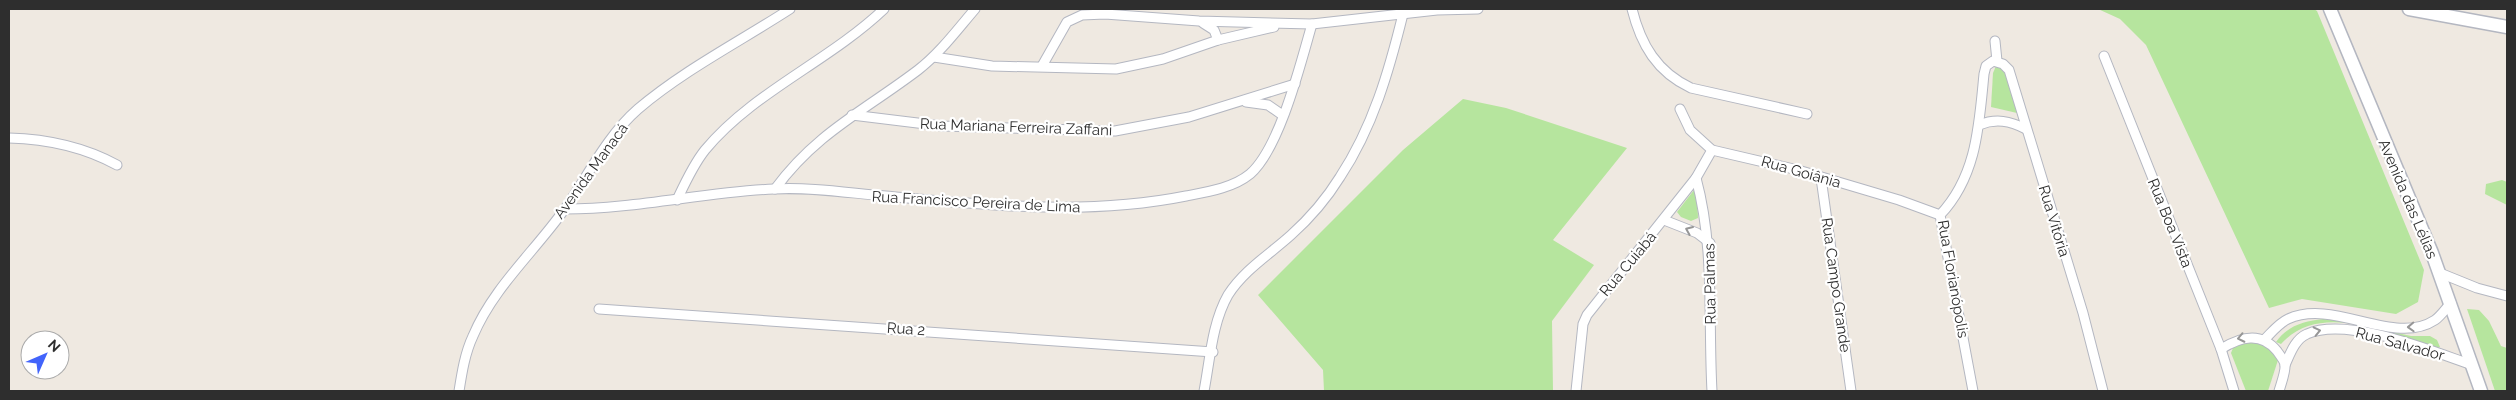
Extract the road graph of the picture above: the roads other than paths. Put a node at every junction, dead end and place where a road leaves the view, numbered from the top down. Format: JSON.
{"nodes":[{"id":1,"x":790,"y":9,"type":"edge"},
{"id":2,"x":884,"y":9,"type":"edge"},
{"id":3,"x":975,"y":9,"type":"edge"},
{"id":4,"x":1478,"y":9,"type":"edge"},
{"id":5,"x":1632,"y":9,"type":"edge"},
{"id":6,"x":2330,"y":9,"type":"edge"},
{"id":7,"x":2409,"y":9,"type":"edge"},
{"id":8,"x":1403,"y":14,"type":"junction"},
{"id":9,"x":1199,"y":21,"type":"junction"},
{"id":10,"x":1286,"y":24,"type":"junction"},
{"id":11,"x":1312,"y":24,"type":"junction"},
{"id":12,"x":2507,"y":27,"type":"edge"},
{"id":13,"x":1218,"y":40,"type":"junction"},
{"id":14,"x":1995,"y":41,"type":"dead end"},
{"id":15,"x":2104,"y":56,"type":"dead end"},
{"id":16,"x":934,"y":57,"type":"junction"},
{"id":17,"x":1995,"y":61,"type":"junction"},
{"id":18,"x":1042,"y":66,"type":"junction"},
{"id":19,"x":1295,"y":84,"type":"junction"},
{"id":20,"x":1238,"y":102,"type":"junction"},
{"id":21,"x":1680,"y":110,"type":"dead end"},
{"id":22,"x":1282,"y":114,"type":"junction"},
{"id":23,"x":1807,"y":114,"type":"dead end"},
{"id":24,"x":852,"y":115,"type":"junction"},
{"id":25,"x":1980,"y":125,"type":"junction"},
{"id":26,"x":2026,"y":129,"type":"junction"},
{"id":27,"x":9,"y":138,"type":"edge"},
{"id":28,"x":1712,"y":150,"type":"junction"},
{"id":29,"x":117,"y":165,"type":"dead end"},
{"id":30,"x":1696,"y":178,"type":"junction"},
{"id":31,"x":1821,"y":178,"type":"junction"},
{"id":32,"x":775,"y":189,"type":"junction"},
{"id":33,"x":677,"y":200,"type":"junction"},
{"id":34,"x":565,"y":209,"type":"junction"},
{"id":35,"x":1940,"y":215,"type":"junction"},
{"id":36,"x":1664,"y":220,"type":"junction"},
{"id":37,"x":1710,"y":243,"type":"junction"},
{"id":38,"x":2440,"y":273,"type":"junction"},
{"id":39,"x":2507,"y":296,"type":"edge"},
{"id":40,"x":2451,"y":303,"type":"junction"},
{"id":41,"x":599,"y":309,"type":"dead end"},
{"id":42,"x":2264,"y":339,"type":"junction"},
{"id":43,"x":2221,"y":349,"type":"junction"},
{"id":44,"x":1213,"y":352,"type":"junction"},
{"id":45,"x":2285,"y":365,"type":"junction"},
{"id":46,"x":2472,"y":365,"type":"junction"},
{"id":47,"x":459,"y":391,"type":"edge"},
{"id":48,"x":1204,"y":391,"type":"edge"},
{"id":49,"x":1576,"y":391,"type":"edge"},
{"id":50,"x":1712,"y":391,"type":"edge"},
{"id":51,"x":1851,"y":391,"type":"edge"},
{"id":52,"x":1973,"y":391,"type":"edge"},
{"id":53,"x":2103,"y":391,"type":"edge"},
{"id":54,"x":2234,"y":391,"type":"edge"},
{"id":55,"x":2279,"y":391,"type":"edge"},
{"id":56,"x":2481,"y":391,"type":"edge"}],
"edges":[{"from":1,"to":34,"type":"street","name":"Avenida Manacá"},
{"from":2,"to":33,"type":"street"},
{"from":3,"to":16,"type":"street"},
{"from":4,"to":8,"type":"street"},
{"from":5,"to":23,"type":"street"},
{"from":6,"to":38,"type":"street","name":"Avenida das Lélias"},
{"from":7,"to":12,"type":"street"},
{"from":8,"to":11,"type":"street"},
{"from":8,"to":44,"type":"street"},
{"from":9,"to":10,"type":"street"},
{"from":9,"to":13,"type":"street"},
{"from":9,"to":18,"type":"street"},
{"from":10,"to":11,"type":"street"},
{"from":10,"to":13,"type":"street"},
{"from":11,"to":19,"type":"street","name":"Rua Francisco Pereira de Lima"},
{"from":13,"to":18,"type":"street"},
{"from":14,"to":17,"type":"street"},
{"from":15,"to":43,"type":"street","name":"Rua Boa Vista"},
{"from":16,"to":18,"type":"street"},
{"from":16,"to":24,"type":"street"},
{"from":17,"to":25,"type":"street","name":"Rua Florianópolis"},
{"from":17,"to":26,"type":"street","name":"Rua Vitória"},
{"from":19,"to":20,"type":"street","name":"Rua Mariana Ferreira Zaffani"},
{"from":19,"to":22,"type":"street","name":"Rua Francisco Pereira de Lima"},
{"from":20,"to":22,"type":"street"},
{"from":20,"to":24,"type":"street","name":"Rua Mariana Ferreira Zaffani"},
{"from":21,"to":28,"type":"street","name":"Rua Goiânia"},
{"from":22,"to":32,"type":"street","name":"Rua Francisco Pereira de Lima"},
{"from":24,"to":32,"type":"street"},
{"from":25,"to":26,"type":"street"},
{"from":25,"to":35,"type":"street","name":"Rua Florianópolis"},
{"from":26,"to":53,"type":"street","name":"Rua Vitória"},
{"from":27,"to":29,"type":"street"},
{"from":28,"to":30,"type":"street","name":"Rua Cuiabá"},
{"from":28,"to":31,"type":"street","name":"Rua Goiânia"},
{"from":30,"to":36,"type":"street","name":"Rua Cuiabá"},
{"from":30,"to":37,"type":"street","name":"Rua Palmas"},
{"from":31,"to":35,"type":"street","name":"Rua Goiânia"},
{"from":31,"to":51,"type":"street","name":"Rua Campo Grande"},
{"from":32,"to":33,"type":"street","name":"Rua Francisco Pereira de Lima"},
{"from":33,"to":34,"type":"street","name":"Rua Francisco Pereira de Lima"},
{"from":34,"to":47,"type":"street","name":"Avenida Manacá"},
{"from":35,"to":52,"type":"street","name":"Rua Florianópolis"},
{"from":37,"to":36,"type":"street","one_way":true},
{"from":36,"to":49,"type":"street","name":"Rua Cuiabá"},
{"from":37,"to":50,"type":"street","name":"Rua Palmas"},
{"from":38,"to":39,"type":"street"},
{"from":38,"to":40,"type":"street","name":"Avenida das Lélias"},
{"from":40,"to":42,"type":"street","name":"Rua Salvador","one_way":true},
{"from":40,"to":46,"type":"street","name":"Avenida das Lélias"},
{"from":41,"to":44,"type":"street","name":"Rua 2"},
{"from":42,"to":43,"type":"street","one_way":true},
{"from":42,"to":45,"type":"street"},
{"from":43,"to":54,"type":"street","name":"Rua Boa Vista"},
{"from":44,"to":48,"type":"street"},
{"from":45,"to":46,"type":"street","name":"Rua Salvador","one_way":true},
{"from":45,"to":55,"type":"street","name":"Rua Salvador"},
{"from":46,"to":56,"type":"street","name":"Avenida das Lélias"}]}
